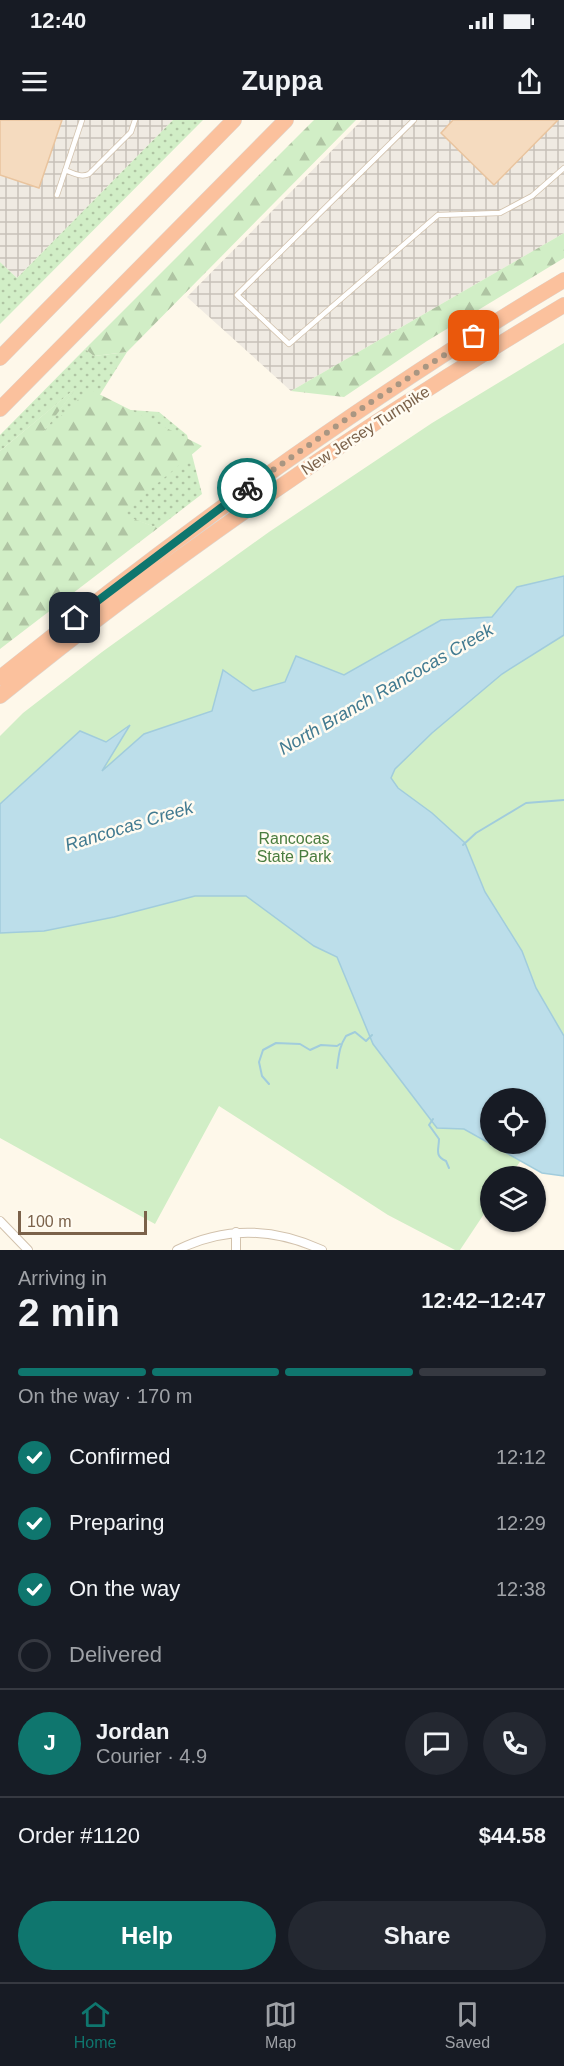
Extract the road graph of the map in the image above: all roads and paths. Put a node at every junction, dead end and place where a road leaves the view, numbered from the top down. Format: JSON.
{"nodes":[{"id":1,"x":82,"y":120,"type":"edge"},
{"id":2,"x":135,"y":120,"type":"edge"},
{"id":3,"x":234,"y":120,"type":"edge"},
{"id":4,"x":286,"y":120,"type":"edge"},
{"id":5,"x":414,"y":120,"type":"edge"},
{"id":6,"x":564,"y":168,"type":"edge"},
{"id":7,"x":65,"y":170,"type":"junction"},
{"id":8,"x":57,"y":195,"type":"dead end"},
{"id":9,"x":564,"y":280,"type":"edge"},
{"id":10,"x":564,"y":304,"type":"edge"},
{"id":11,"x":0,"y":358,"type":"edge"},
{"id":12,"x":0,"y":409,"type":"edge"},
{"id":13,"x":0,"y":678,"type":"edge"},
{"id":14,"x":0,"y":696,"type":"edge"},
{"id":15,"x":0,"y":1221,"type":"edge"},
{"id":16,"x":236,"y":1232,"type":"junction"},
{"id":17,"x":28,"y":1250,"type":"edge"},
{"id":18,"x":177,"y":1250,"type":"edge"},
{"id":19,"x":236,"y":1250,"type":"edge"},
{"id":20,"x":322,"y":1250,"type":"edge"}],
"edges":[{"from":1,"to":7,"type":"lane"},
{"from":2,"to":7,"type":"lane"},
{"from":3,"to":11,"type":"highway"},
{"from":4,"to":12,"type":"highway"},
{"from":5,"to":6,"type":"lane"},
{"from":7,"to":8,"type":"lane"},
{"from":9,"to":13,"type":"highway","name":"New Jersey Turnpike"},
{"from":10,"to":14,"type":"highway","name":"New Jersey Turnpike"},
{"from":15,"to":17,"type":"street"},
{"from":16,"to":18,"type":"street"},
{"from":16,"to":19,"type":"street"},
{"from":16,"to":20,"type":"street"}]}
